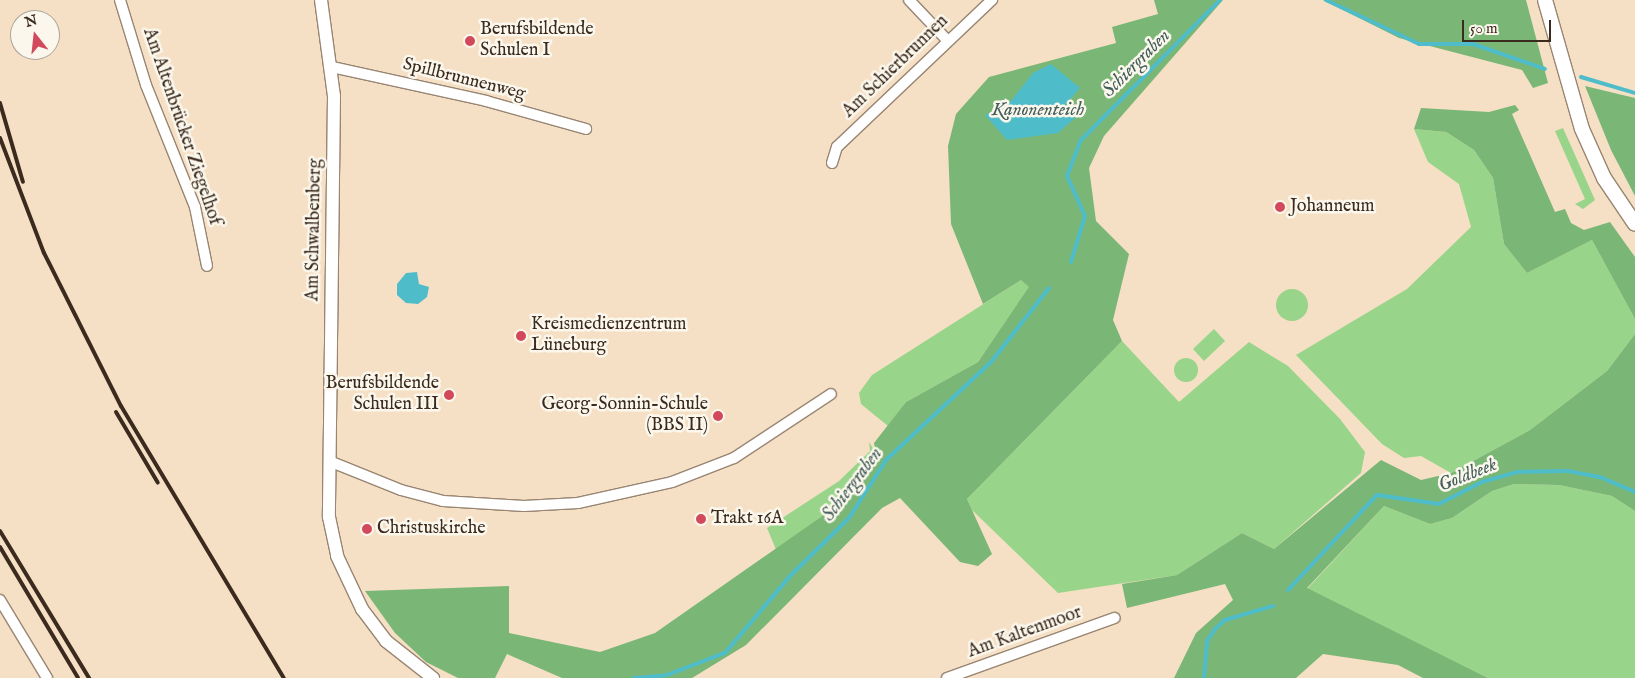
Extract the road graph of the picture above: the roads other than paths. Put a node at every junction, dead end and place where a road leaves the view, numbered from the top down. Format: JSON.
{"nodes":[{"id":1,"x":120,"y":0,"type":"edge"},
{"id":2,"x":321,"y":0,"type":"edge"},
{"id":3,"x":909,"y":0,"type":"edge"},
{"id":4,"x":992,"y":0,"type":"edge"},
{"id":5,"x":1545,"y":0,"type":"edge"},
{"id":6,"x":946,"y":39,"type":"junction"},
{"id":7,"x":332,"y":68,"type":"junction"},
{"id":8,"x":586,"y":130,"type":"dead end"},
{"id":9,"x":832,"y":163,"type":"dead end"},
{"id":10,"x":1635,"y":224,"type":"edge"},
{"id":11,"x":208,"y":266,"type":"dead end"},
{"id":12,"x":831,"y":394,"type":"dead end"},
{"id":13,"x":329,"y":461,"type":"junction"},
{"id":14,"x":0,"y":600,"type":"edge"},
{"id":15,"x":1114,"y":618,"type":"dead end"},
{"id":16,"x":47,"y":678,"type":"edge"},
{"id":17,"x":433,"y":678,"type":"edge"},
{"id":18,"x":947,"y":678,"type":"edge"}],
"edges":[{"from":1,"to":11,"type":"street","name":"Am Altenbrücker Ziegelhof"},
{"from":2,"to":7,"type":"street","name":"Am Schwalbenberg"},
{"from":3,"to":6,"type":"street"},
{"from":4,"to":6,"type":"street","name":"Am Schierbrunnen"},
{"from":5,"to":10,"type":"main road"},
{"from":6,"to":9,"type":"street","name":"Am Schierbrunnen"},
{"from":7,"to":8,"type":"street","name":"Spillbrunnenweg"},
{"from":7,"to":13,"type":"street","name":"Am Schwalbenberg"},
{"from":12,"to":13,"type":"street"},
{"from":13,"to":17,"type":"street","name":"Am Schwalbenberg"},
{"from":14,"to":16,"type":"street"},
{"from":15,"to":18,"type":"street","name":"Am Kaltenmoor"}]}
